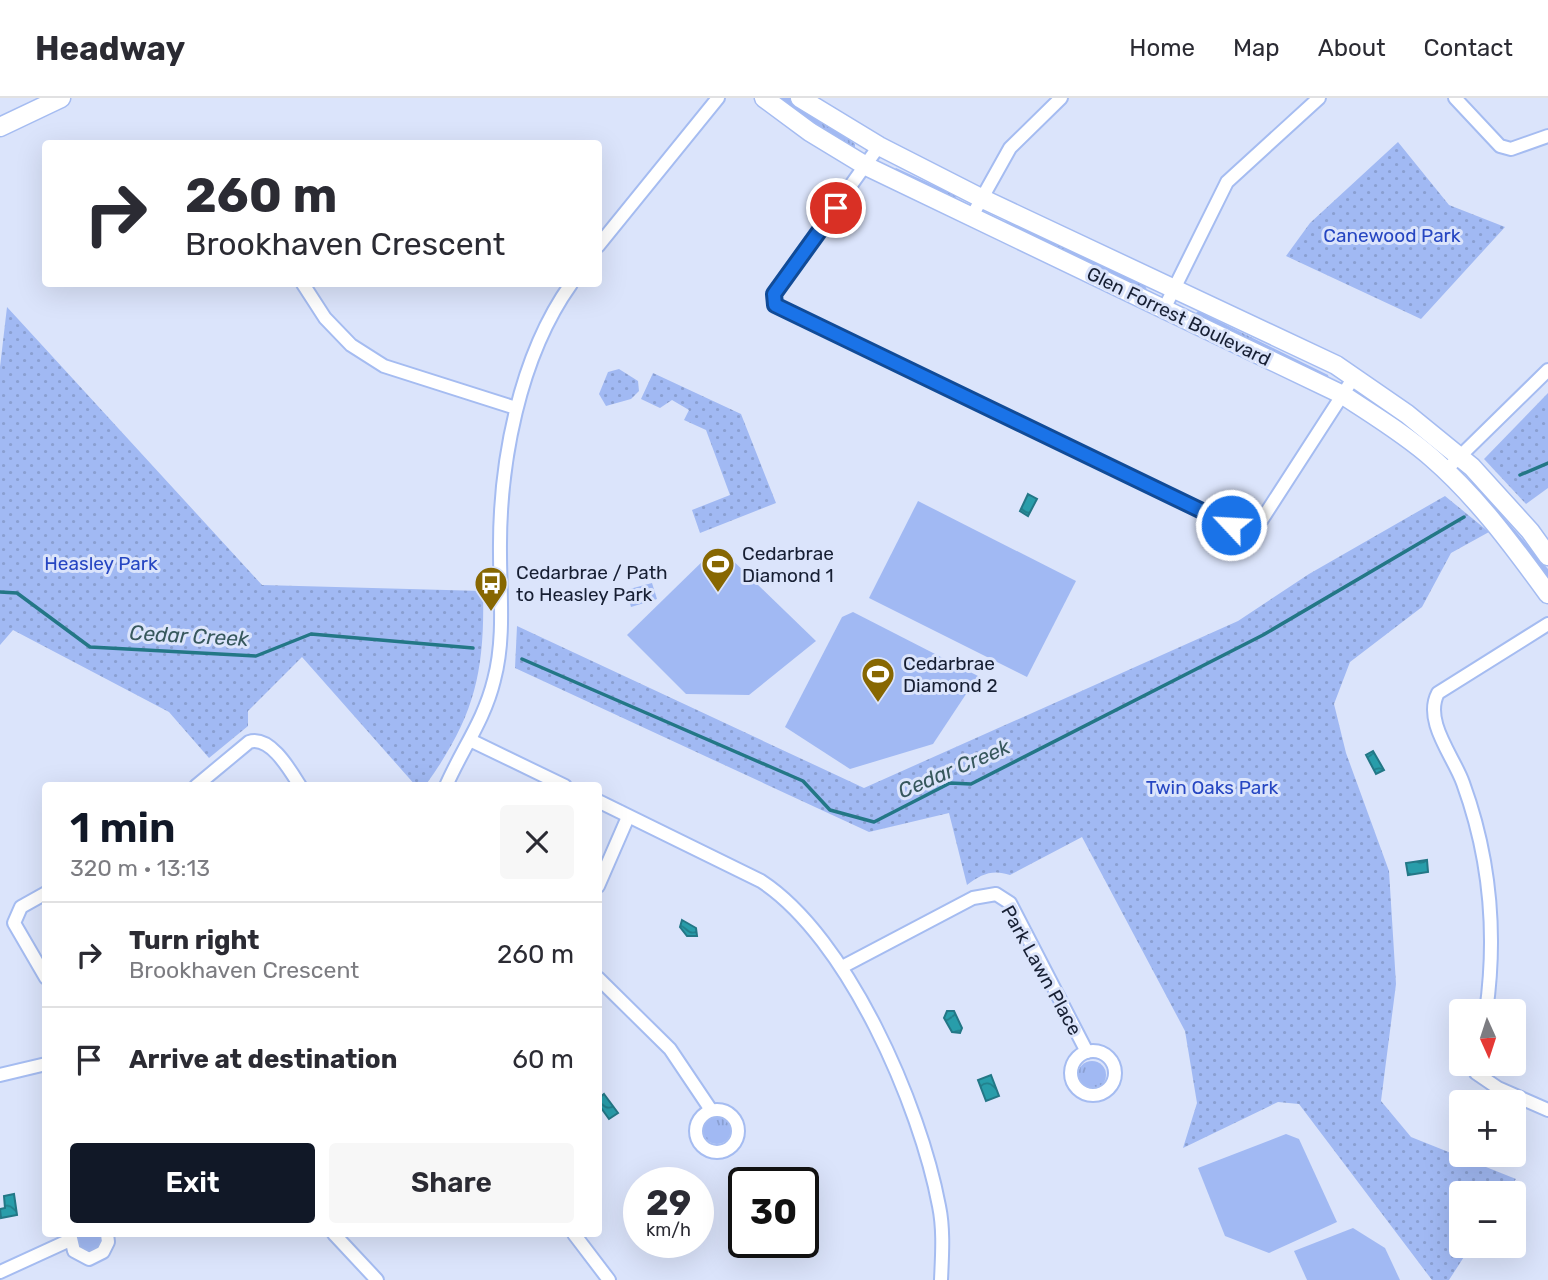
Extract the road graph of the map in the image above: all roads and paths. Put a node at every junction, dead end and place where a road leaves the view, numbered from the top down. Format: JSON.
{"nodes":[{"id":1,"x":61,"y":98,"type":"edge"},
{"id":2,"x":718,"y":98,"type":"edge"},
{"id":3,"x":764,"y":98,"type":"edge"},
{"id":4,"x":800,"y":98,"type":"edge"},
{"id":5,"x":1061,"y":98,"type":"edge"},
{"id":6,"x":1319,"y":98,"type":"edge"},
{"id":7,"x":1455,"y":98,"type":"edge"},
{"id":8,"x":0,"y":127,"type":"edge"},
{"id":9,"x":1548,"y":136,"type":"edge"},
{"id":10,"x":880,"y":146,"type":"junction"},
{"id":11,"x":866,"y":166,"type":"junction"},
{"id":12,"x":983,"y":199,"type":"junction"},
{"id":13,"x":972,"y":216,"type":"junction"},
{"id":14,"x":602,"y":241,"type":"edge"},
{"id":15,"x":305,"y":287,"type":"edge"},
{"id":16,"x":569,"y":287,"type":"edge"},
{"id":17,"x":1174,"y":288,"type":"junction"},
{"id":18,"x":1164,"y":309,"type":"junction"},
{"id":19,"x":1548,"y":370,"type":"edge"},
{"id":20,"x":1354,"y":377,"type":"junction"},
{"id":21,"x":1343,"y":395,"type":"junction"},
{"id":22,"x":516,"y":408,"type":"junction"},
{"id":23,"x":1459,"y":456,"type":"junction"},
{"id":24,"x":1446,"y":470,"type":"junction"},
{"id":25,"x":1548,"y":556,"type":"edge"},
{"id":26,"x":1548,"y":594,"type":"edge"},
{"id":27,"x":1548,"y":624,"type":"edge"},
{"id":28,"x":472,"y":741,"type":"junction"},
{"id":29,"x":201,"y":782,"type":"edge"},
{"id":30,"x":297,"y":782,"type":"edge"},
{"id":31,"x":448,"y":782,"type":"edge"},
{"id":32,"x":557,"y":782,"type":"edge"},
{"id":33,"x":602,"y":803,"type":"edge"},
{"id":34,"x":628,"y":817,"type":"junction"},
{"id":35,"x":602,"y":877,"type":"edge"},
{"id":36,"x":42,"y":895,"type":"edge"},
{"id":37,"x":842,"y":967,"type":"junction"},
{"id":38,"x":42,"y":971,"type":"edge"},
{"id":39,"x":602,"y":982,"type":"edge"},
{"id":40,"x":1487,"y":999,"type":"edge"},
{"id":41,"x":1087,"y":1052,"type":"dead end"},
{"id":42,"x":42,"y":1065,"type":"edge"},
{"id":43,"x":0,"y":1075,"type":"edge"},
{"id":44,"x":1480,"y":1076,"type":"edge"},
{"id":45,"x":711,"y":1110,"type":"dead end"},
{"id":46,"x":1548,"y":1110,"type":"edge"},
{"id":47,"x":70,"y":1237,"type":"edge"},
{"id":48,"x":107,"y":1237,"type":"edge"},
{"id":49,"x":337,"y":1237,"type":"edge"},
{"id":50,"x":576,"y":1237,"type":"edge"},
{"id":51,"x":0,"y":1272,"type":"edge"},
{"id":52,"x":377,"y":1280,"type":"edge"},
{"id":53,"x":609,"y":1280,"type":"edge"},
{"id":54,"x":942,"y":1280,"type":"edge"}],
"edges":[{"from":1,"to":8,"type":"street"},
{"from":2,"to":14,"type":"street"},
{"from":3,"to":11,"type":"street","name":"Glen Forrest Boulevard"},
{"from":4,"to":10,"type":"street","name":"Glen Forrest Boulevard"},
{"from":5,"to":12,"type":"street"},
{"from":6,"to":17,"type":"street"},
{"from":7,"to":9,"type":"street"},
{"from":10,"to":11,"type":"street"},
{"from":10,"to":12,"type":"street","name":"Glen Forrest Boulevard"},
{"from":11,"to":13,"type":"street","name":"Glen Forrest Boulevard"},
{"from":11,"to":21,"type":"street"},
{"from":12,"to":13,"type":"street"},
{"from":12,"to":17,"type":"street","name":"Glen Forrest Boulevard"},
{"from":13,"to":18,"type":"street","name":"Glen Forrest Boulevard"},
{"from":15,"to":22,"type":"street"},
{"from":16,"to":22,"type":"street"},
{"from":17,"to":18,"type":"street"},
{"from":17,"to":20,"type":"street","name":"Glen Forrest Boulevard"},
{"from":18,"to":21,"type":"street","name":"Glen Forrest Boulevard"},
{"from":19,"to":23,"type":"street"},
{"from":20,"to":21,"type":"street"},
{"from":20,"to":23,"type":"street","name":"Glen Forrest Boulevard"},
{"from":21,"to":24,"type":"street","name":"Glen Forrest Boulevard"},
{"from":22,"to":28,"type":"street"},
{"from":23,"to":24,"type":"street"},
{"from":23,"to":25,"type":"street","name":"Glen Forrest Boulevard"},
{"from":24,"to":26,"type":"street","name":"Glen Forrest Boulevard"},
{"from":27,"to":40,"type":"street"},
{"from":28,"to":31,"type":"street"},
{"from":28,"to":32,"type":"street"},
{"from":29,"to":30,"type":"street"},
{"from":33,"to":34,"type":"street"},
{"from":34,"to":35,"type":"street"},
{"from":34,"to":37,"type":"street"},
{"from":36,"to":38,"type":"street"},
{"from":37,"to":41,"type":"street","name":"Park Lawn Place"},
{"from":37,"to":54,"type":"street"},
{"from":39,"to":45,"type":"street"},
{"from":42,"to":43,"type":"street"},
{"from":44,"to":46,"type":"street"},
{"from":47,"to":48,"type":"street"},
{"from":47,"to":51,"type":"street"},
{"from":49,"to":52,"type":"street"},
{"from":50,"to":53,"type":"street"}]}
